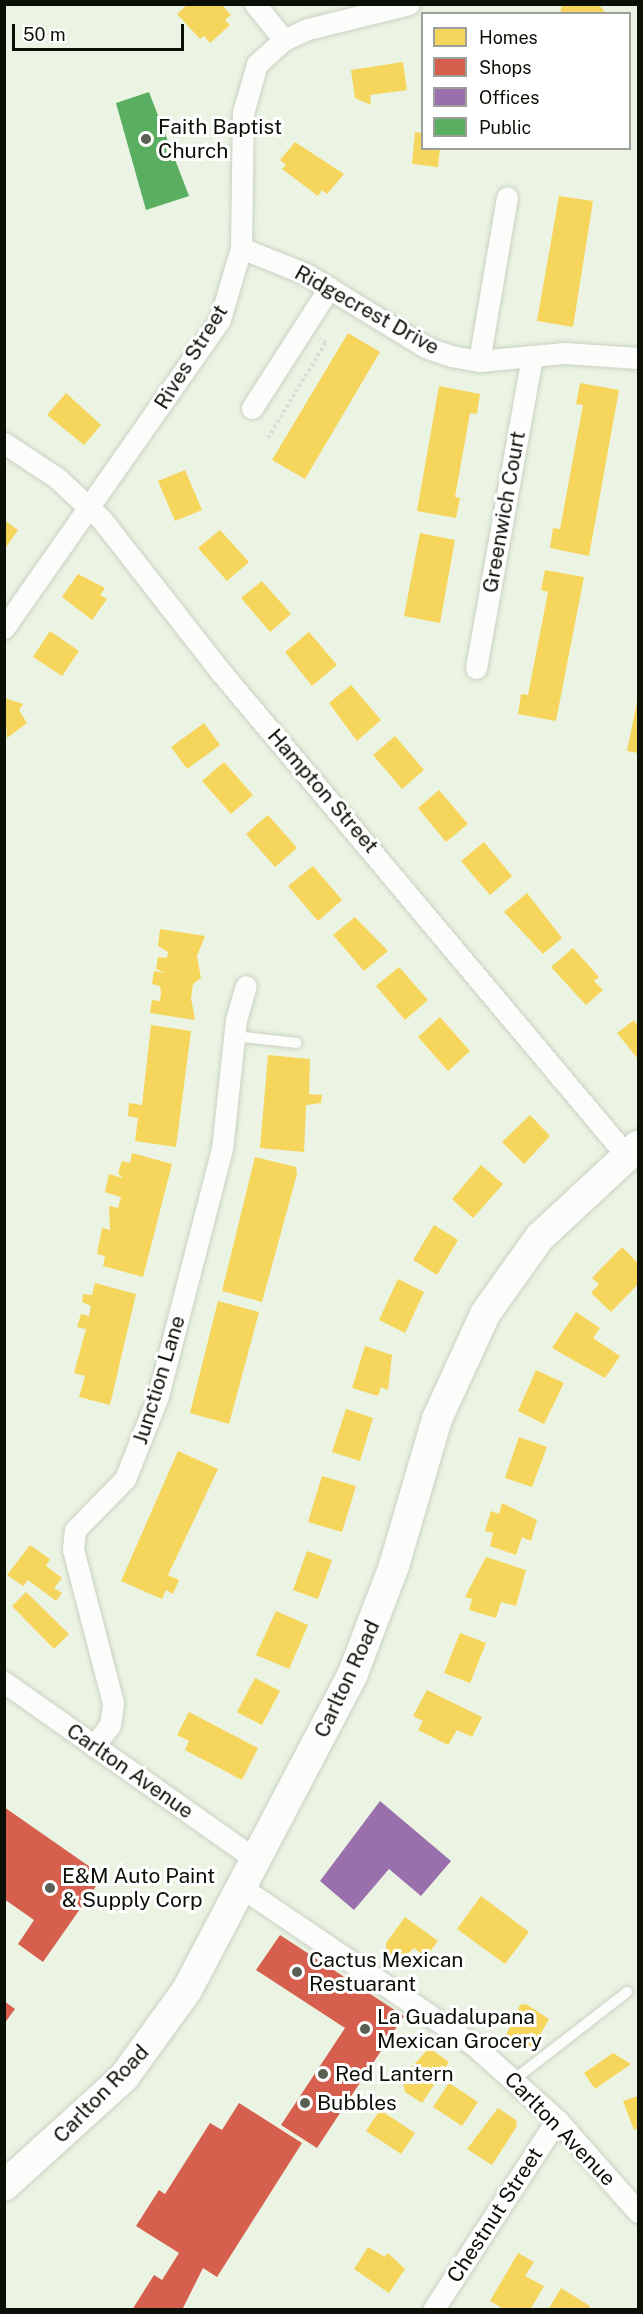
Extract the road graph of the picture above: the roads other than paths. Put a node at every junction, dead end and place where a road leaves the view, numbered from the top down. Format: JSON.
{"nodes":[{"id":1,"x":255,"y":4,"type":"edge"},
{"id":2,"x":409,"y":4,"type":"edge"},
{"id":3,"x":284,"y":40,"type":"junction"},
{"id":4,"x":507,"y":197,"type":"dead end"},
{"id":5,"x":241,"y":248,"type":"junction"},
{"id":6,"x":329,"y":288,"type":"junction"},
{"id":7,"x":532,"y":356,"type":"junction"},
{"id":8,"x":639,"y":358,"type":"edge"},
{"id":9,"x":479,"y":361,"type":"junction"},
{"id":10,"x":252,"y":408,"type":"dead end"},
{"id":11,"x":4,"y":443,"type":"edge"},
{"id":12,"x":90,"y":507,"type":"junction"},
{"id":13,"x":4,"y":628,"type":"edge"},
{"id":14,"x":476,"y":668,"type":"dead end"},
{"id":15,"x":246,"y":986,"type":"dead end"},
{"id":16,"x":235,"y":1036,"type":"junction"},
{"id":17,"x":297,"y":1043,"type":"dead end"},
{"id":18,"x":633,"y":1151,"type":"edge"},
{"id":19,"x":4,"y":1682,"type":"edge"},
{"id":20,"x":94,"y":1746,"type":"junction"},
{"id":21,"x":256,"y":1860,"type":"junction"},
{"id":22,"x":241,"y":1887,"type":"junction"},
{"id":23,"x":627,"y":1992,"type":"dead end"},
{"id":24,"x":515,"y":2079,"type":"junction"},
{"id":25,"x":557,"y":2120,"type":"junction"},
{"id":26,"x":9,"y":2175,"type":"edge"},
{"id":27,"x":639,"y":2212,"type":"edge"},
{"id":28,"x":434,"y":2309,"type":"edge"}],
"edges":[{"from":1,"to":3,"type":"street"},
{"from":2,"to":3,"type":"street","name":"Rives Street"},
{"from":3,"to":5,"type":"street","name":"Rives Street"},
{"from":4,"to":9,"type":"street"},
{"from":5,"to":6,"type":"street","name":"Ridgecrest Drive"},
{"from":5,"to":12,"type":"street","name":"Rives Street"},
{"from":6,"to":9,"type":"street","name":"Ridgecrest Drive"},
{"from":6,"to":10,"type":"street"},
{"from":7,"to":8,"type":"street","name":"Ridgecrest Drive"},
{"from":7,"to":9,"type":"street","name":"Ridgecrest Drive"},
{"from":7,"to":14,"type":"street","name":"Greenwich Court"},
{"from":11,"to":12,"type":"street","name":"Hampton Street"},
{"from":12,"to":13,"type":"street","name":"Rives Street"},
{"from":12,"to":18,"type":"street","name":"Hampton Street"},
{"from":15,"to":16,"type":"street","name":"Junction Lane"},
{"from":16,"to":17,"type":"lane"},
{"from":16,"to":20,"type":"street","name":"Junction Lane"},
{"from":18,"to":21,"type":"main road","name":"Carlton Road"},
{"from":19,"to":20,"type":"street","name":"Carlton Avenue"},
{"from":20,"to":21,"type":"street","name":"Carlton Avenue"},
{"from":21,"to":22,"type":"main road","name":"Carlton Road"},
{"from":22,"to":24,"type":"street","name":"Carlton Avenue"},
{"from":22,"to":26,"type":"main road","name":"Carlton Road"},
{"from":23,"to":24,"type":"lane"},
{"from":24,"to":25,"type":"street","name":"Carlton Avenue"},
{"from":25,"to":27,"type":"street","name":"Carlton Avenue"},
{"from":25,"to":28,"type":"street","name":"Chestnut Street"}]}
